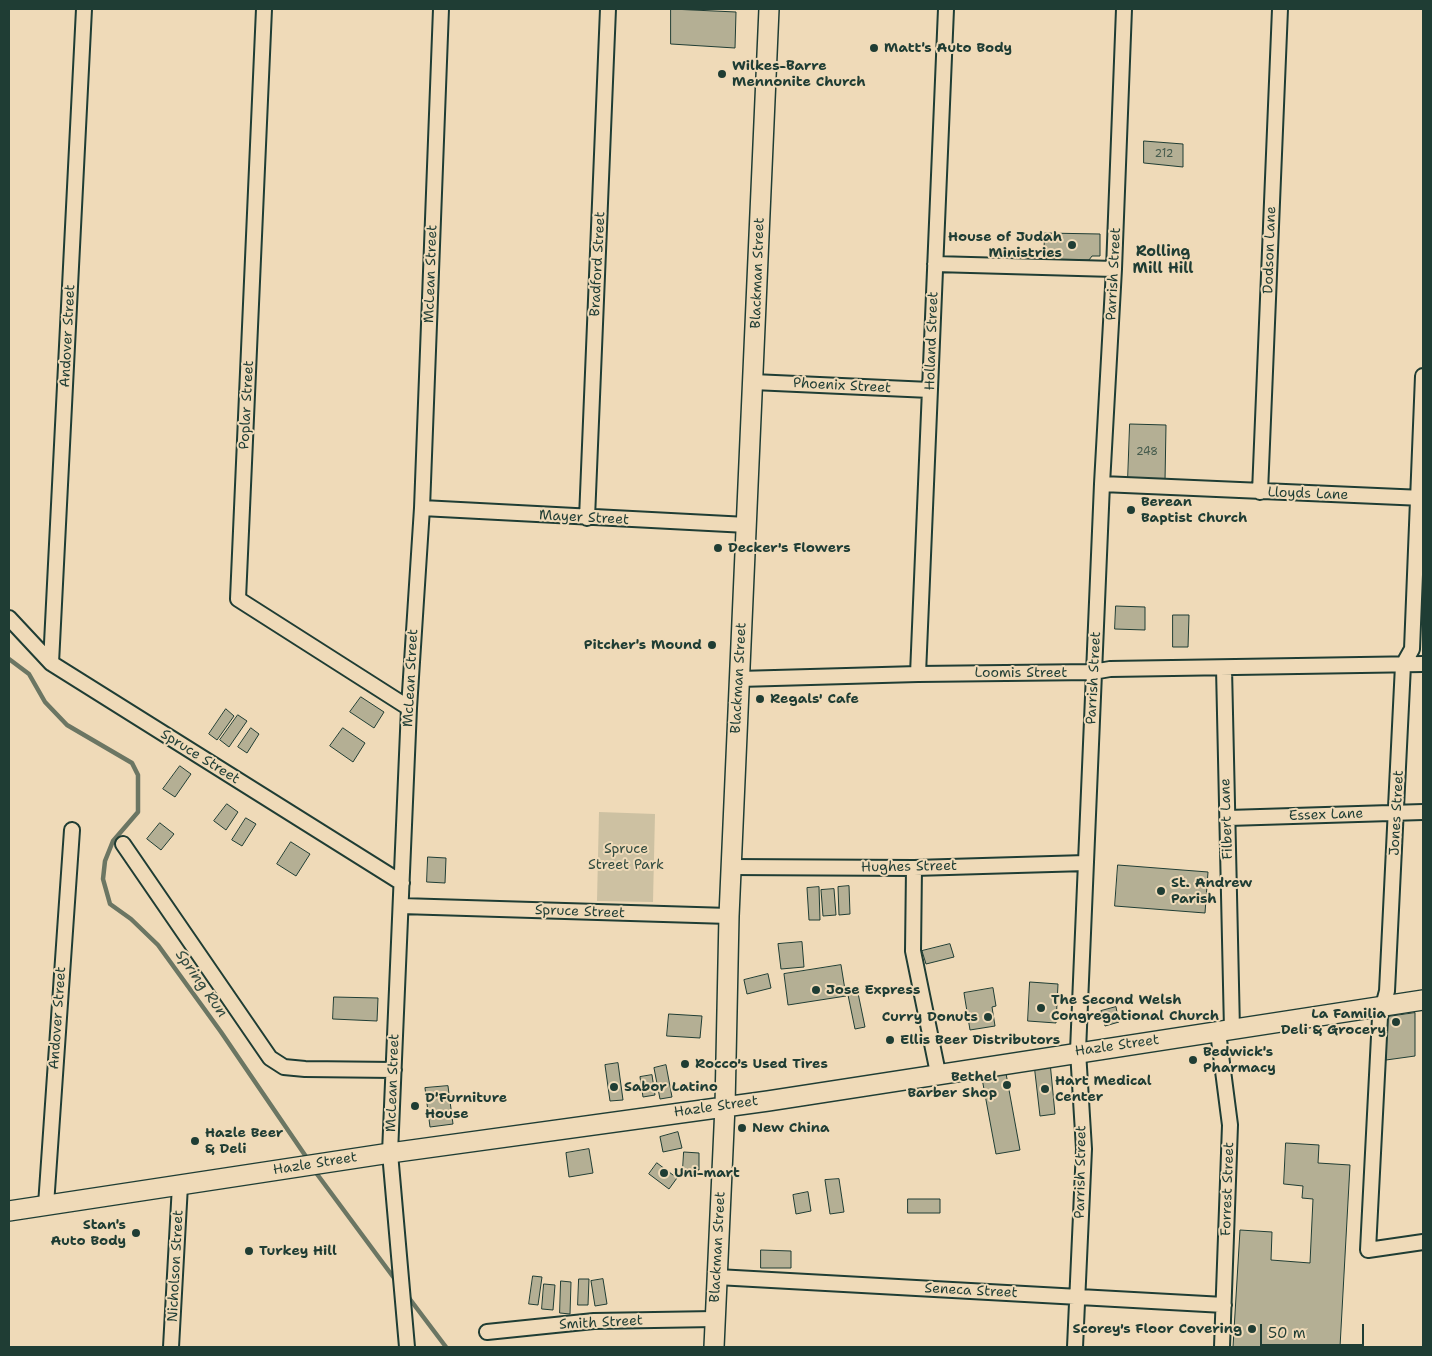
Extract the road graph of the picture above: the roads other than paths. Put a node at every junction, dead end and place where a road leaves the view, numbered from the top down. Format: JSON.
{"nodes":[{"id":1,"x":84,"y":9,"type":"edge"},
{"id":2,"x":264,"y":9,"type":"edge"},
{"id":3,"x":441,"y":9,"type":"edge"},
{"id":4,"x":608,"y":9,"type":"edge"},
{"id":5,"x":769,"y":9,"type":"edge"},
{"id":6,"x":946,"y":9,"type":"edge"},
{"id":7,"x":1124,"y":9,"type":"edge"},
{"id":8,"x":1280,"y":9,"type":"edge"},
{"id":9,"x":935,"y":264,"type":"junction"},
{"id":10,"x":1114,"y":269,"type":"junction"},
{"id":11,"x":1423,"y":376,"type":"edge"},
{"id":12,"x":753,"y":382,"type":"junction"},
{"id":13,"x":1423,"y":386,"type":"edge"},
{"id":14,"x":930,"y":390,"type":"junction"},
{"id":15,"x":1102,"y":484,"type":"junction"},
{"id":16,"x":1260,"y":492,"type":"junction"},
{"id":17,"x":1420,"y":498,"type":"edge"},
{"id":18,"x":422,"y":508,"type":"junction"},
{"id":19,"x":587,"y":518,"type":"junction"},
{"id":20,"x":746,"y":526,"type":"junction"},
{"id":21,"x":9,"y":618,"type":"edge"},
{"id":22,"x":51,"y":663,"type":"junction"},
{"id":23,"x":1423,"y":664,"type":"edge"},
{"id":24,"x":1403,"y":665,"type":"junction"},
{"id":25,"x":1224,"y":668,"type":"junction"},
{"id":26,"x":1093,"y":672,"type":"junction"},
{"id":27,"x":918,"y":674,"type":"junction"},
{"id":28,"x":739,"y":679,"type":"junction"},
{"id":29,"x":409,"y":708,"type":"junction"},
{"id":30,"x":1397,"y":812,"type":"junction"},
{"id":31,"x":1423,"y":812,"type":"edge"},
{"id":32,"x":1228,"y":818,"type":"junction"},
{"id":33,"x":72,"y":830,"type":"dead end"},
{"id":34,"x":123,"y":844,"type":"dead end"},
{"id":35,"x":1086,"y":863,"type":"junction"},
{"id":36,"x":731,"y":867,"type":"junction"},
{"id":37,"x":914,"y":868,"type":"junction"},
{"id":38,"x":402,"y":883,"type":"junction"},
{"id":39,"x":401,"y":906,"type":"junction"},
{"id":40,"x":728,"y":916,"type":"junction"},
{"id":41,"x":1423,"y":1000,"type":"edge"},
{"id":42,"x":1385,"y":1005,"type":"junction"},
{"id":43,"x":1225,"y":1031,"type":"junction"},
{"id":44,"x":1078,"y":1051,"type":"junction"},
{"id":45,"x":394,"y":1070,"type":"junction"},
{"id":46,"x":938,"y":1073,"type":"junction"},
{"id":47,"x":725,"y":1106,"type":"junction"},
{"id":48,"x":390,"y":1153,"type":"junction"},
{"id":49,"x":180,"y":1185,"type":"junction"},
{"id":50,"x":46,"y":1205,"type":"junction"},
{"id":51,"x":9,"y":1211,"type":"edge"},
{"id":52,"x":1423,"y":1242,"type":"edge"},
{"id":53,"x":717,"y":1277,"type":"junction"},
{"id":54,"x":1077,"y":1297,"type":"junction"},
{"id":55,"x":1224,"y":1305,"type":"junction"},
{"id":56,"x":715,"y":1319,"type":"junction"},
{"id":57,"x":487,"y":1332,"type":"dead end"},
{"id":58,"x":171,"y":1347,"type":"edge"},
{"id":59,"x":407,"y":1347,"type":"edge"},
{"id":60,"x":714,"y":1347,"type":"edge"},
{"id":61,"x":1075,"y":1347,"type":"edge"},
{"id":62,"x":1222,"y":1347,"type":"edge"}],
"edges":[{"from":1,"to":22,"type":"street","name":"Andover Street"},
{"from":2,"to":29,"type":"street","name":"Poplar Street"},
{"from":3,"to":18,"type":"street","name":"McLean Street"},
{"from":4,"to":19,"type":"street","name":"Bradford Street"},
{"from":5,"to":12,"type":"main road","name":"Blackman Street"},
{"from":6,"to":9,"type":"street","name":"Holland Street"},
{"from":7,"to":10,"type":"street","name":"Parrish Street"},
{"from":8,"to":16,"type":"street","name":"Dodson Lane"},
{"from":9,"to":10,"type":"street"},
{"from":9,"to":14,"type":"street","name":"Holland Street"},
{"from":10,"to":15,"type":"street","name":"Parrish Street"},
{"from":11,"to":13,"type":"street","name":"Jones Street"},
{"from":12,"to":14,"type":"street","name":"Phoenix Street"},
{"from":12,"to":20,"type":"main road","name":"Blackman Street"},
{"from":13,"to":17,"type":"street","name":"Jones Street"},
{"from":14,"to":27,"type":"street","name":"Holland Street"},
{"from":15,"to":16,"type":"street","name":"Lloyds Lane"},
{"from":15,"to":26,"type":"street","name":"Parrish Street"},
{"from":16,"to":17,"type":"street","name":"Lloyds Lane"},
{"from":17,"to":24,"type":"street","name":"Jones Street"},
{"from":18,"to":19,"type":"street","name":"Mayer Street"},
{"from":18,"to":29,"type":"street","name":"McLean Street"},
{"from":19,"to":20,"type":"street","name":"Mayer Street"},
{"from":20,"to":28,"type":"main road","name":"Blackman Street"},
{"from":21,"to":22,"type":"street","name":"Spruce Street"},
{"from":22,"to":38,"type":"street","name":"Spruce Street"},
{"from":23,"to":24,"type":"street","name":"Loomis Street"},
{"from":24,"to":25,"type":"street","name":"Loomis Street"},
{"from":24,"to":30,"type":"street","name":"Jones Street"},
{"from":25,"to":26,"type":"street","name":"Loomis Street"},
{"from":25,"to":32,"type":"street","name":"Filbert Lane"},
{"from":26,"to":27,"type":"street","name":"Loomis Street"},
{"from":26,"to":35,"type":"street","name":"Parrish Street"},
{"from":27,"to":28,"type":"street","name":"Loomis Street"},
{"from":28,"to":36,"type":"main road","name":"Blackman Street"},
{"from":29,"to":38,"type":"street","name":"McLean Street"},
{"from":30,"to":31,"type":"street","name":"Essex Lane"},
{"from":30,"to":32,"type":"street","name":"Essex Lane"},
{"from":30,"to":42,"type":"street","name":"Jones Street"},
{"from":32,"to":43,"type":"street","name":"Filbert Lane"},
{"from":33,"to":50,"type":"street","name":"Andover Street"},
{"from":34,"to":45,"type":"street"},
{"from":35,"to":37,"type":"street","name":"Hughes Street"},
{"from":35,"to":44,"type":"street","name":"Parrish Street"},
{"from":36,"to":37,"type":"street","name":"Hughes Street"},
{"from":36,"to":40,"type":"main road","name":"Blackman Street"},
{"from":37,"to":46,"type":"street"},
{"from":38,"to":39,"type":"street","name":"McLean Street"},
{"from":39,"to":40,"type":"street","name":"Spruce Street"},
{"from":39,"to":45,"type":"street","name":"McLean Street"},
{"from":40,"to":47,"type":"main road","name":"Blackman Street"},
{"from":41,"to":42,"type":"main road","name":"Hazle Street"},
{"from":42,"to":43,"type":"main road","name":"Hazle Street"},
{"from":42,"to":52,"type":"street","name":"Jones Street"},
{"from":43,"to":44,"type":"main road","name":"Hazle Street"},
{"from":43,"to":55,"type":"street","name":"Forrest Street"},
{"from":44,"to":46,"type":"main road","name":"Hazle Street"},
{"from":44,"to":54,"type":"street","name":"Parrish Street"},
{"from":45,"to":48,"type":"street","name":"McLean Street"},
{"from":46,"to":47,"type":"main road","name":"Hazle Street"},
{"from":47,"to":48,"type":"main road","name":"Hazle Street"},
{"from":47,"to":53,"type":"main road","name":"Blackman Street"},
{"from":48,"to":49,"type":"main road","name":"Hazle Street"},
{"from":48,"to":59,"type":"street","name":"McLean Street"},
{"from":49,"to":50,"type":"main road","name":"Hazle Street"},
{"from":49,"to":58,"type":"street","name":"Nicholson Street"},
{"from":50,"to":51,"type":"main road","name":"Hazle Street"},
{"from":53,"to":54,"type":"street","name":"Seneca Street"},
{"from":53,"to":56,"type":"main road","name":"Blackman Street"},
{"from":54,"to":55,"type":"street","name":"Seneca Street"},
{"from":54,"to":61,"type":"street","name":"Parrish Street"},
{"from":55,"to":62,"type":"street","name":"Forrest Street"},
{"from":56,"to":57,"type":"street","name":"Smith Street"},
{"from":56,"to":60,"type":"main road","name":"Blackman Street"}]}
